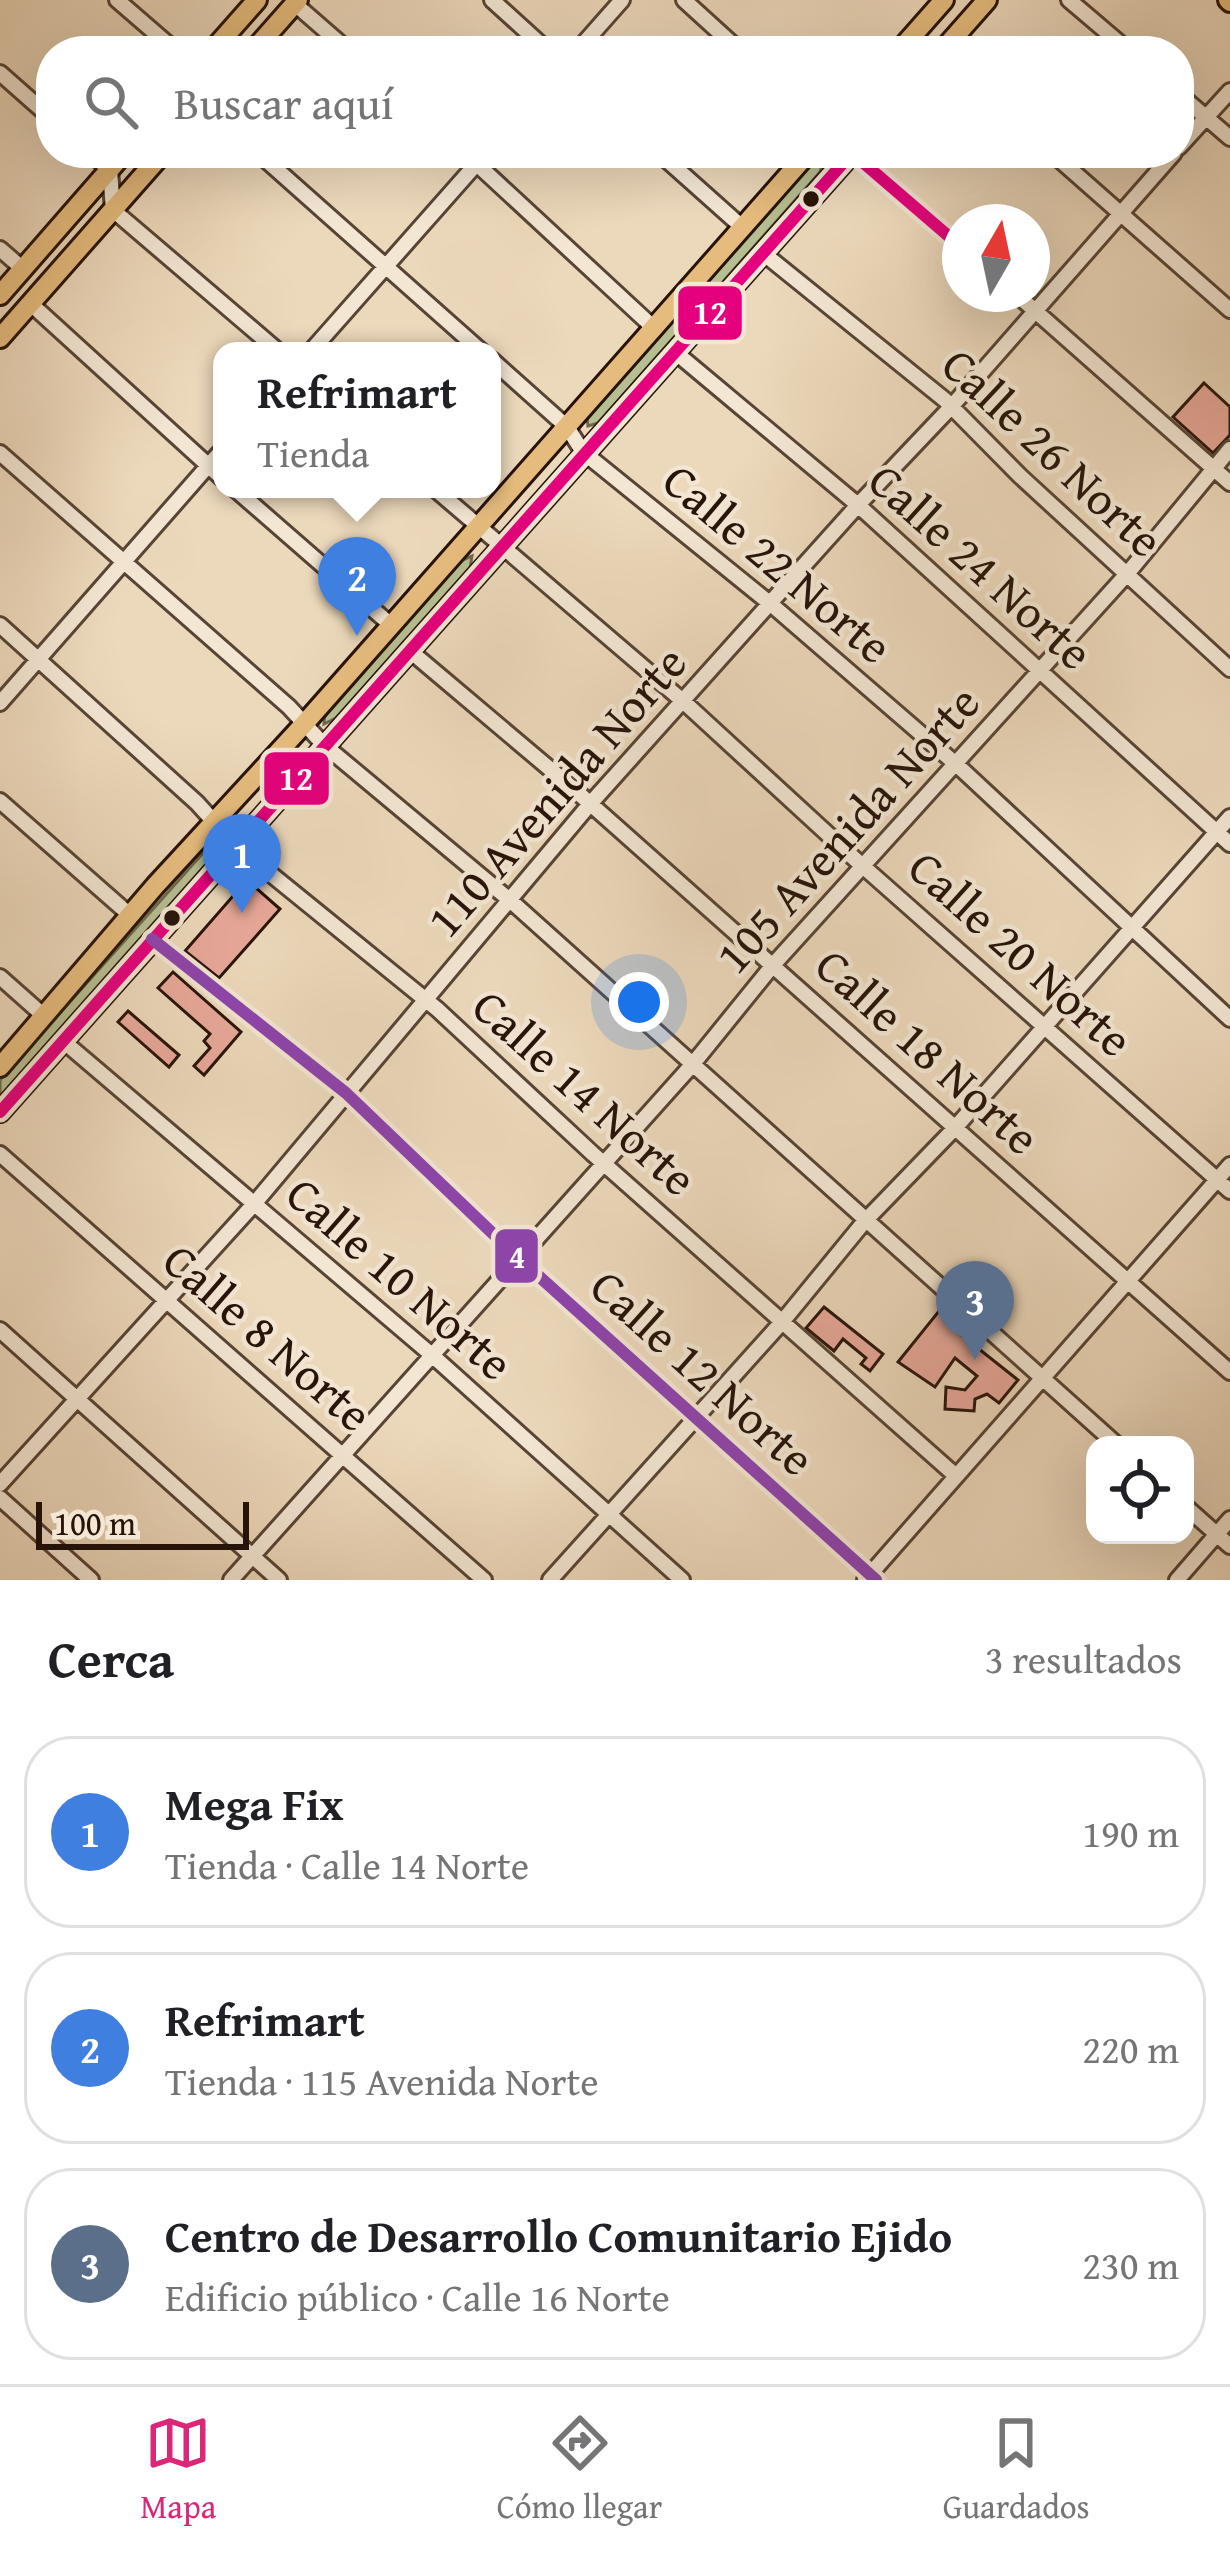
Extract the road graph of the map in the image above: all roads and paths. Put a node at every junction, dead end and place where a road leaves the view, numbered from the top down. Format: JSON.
{"nodes":[{"id":1,"x":118,"y":0,"type":"edge"},
{"id":2,"x":257,"y":0,"type":"edge"},
{"id":3,"x":492,"y":0,"type":"edge"},
{"id":4,"x":622,"y":0,"type":"edge"},
{"id":5,"x":684,"y":0,"type":"edge"},
{"id":6,"x":944,"y":0,"type":"edge"},
{"id":7,"x":987,"y":0,"type":"edge"},
{"id":8,"x":1070,"y":0,"type":"edge"},
{"id":9,"x":296,"y":2,"type":"edge"},
{"id":10,"x":159,"y":36,"type":"edge"},
{"id":11,"x":225,"y":36,"type":"edge"},
{"id":12,"x":266,"y":36,"type":"edge"},
{"id":13,"x":333,"y":36,"type":"edge"},
{"id":14,"x":532,"y":36,"type":"edge"},
{"id":15,"x":590,"y":36,"type":"edge"},
{"id":16,"x":724,"y":36,"type":"edge"},
{"id":17,"x":912,"y":36,"type":"edge"},
{"id":18,"x":955,"y":36,"type":"edge"},
{"id":19,"x":1112,"y":36,"type":"edge"},
{"id":20,"x":0,"y":73,"type":"edge"},
{"id":21,"x":1230,"y":91,"type":"edge"},
{"id":22,"x":36,"y":105,"type":"edge"},
{"id":23,"x":1194,"y":107,"type":"edge"},
{"id":24,"x":1206,"y":117,"type":"junction"},
{"id":25,"x":1194,"y":130,"type":"edge"},
{"id":26,"x":1230,"y":138,"type":"edge"},
{"id":27,"x":108,"y":168,"type":"edge"},
{"id":28,"x":150,"y":168,"type":"edge"},
{"id":29,"x":275,"y":168,"type":"edge"},
{"id":30,"x":466,"y":168,"type":"edge"},
{"id":31,"x":487,"y":168,"type":"edge"},
{"id":32,"x":676,"y":168,"type":"edge"},
{"id":33,"x":795,"y":168,"type":"edge"},
{"id":34,"x":839,"y":168,"type":"edge"},
{"id":35,"x":869,"y":168,"type":"edge"},
{"id":36,"x":1068,"y":168,"type":"edge"},
{"id":37,"x":1159,"y":168,"type":"edge"},
{"id":38,"x":110,"y":170,"type":"junction"},
{"id":39,"x":113,"y":210,"type":"junction"},
{"id":40,"x":1117,"y":214,"type":"junction"},
{"id":41,"x":742,"y":227,"type":"junction"},
{"id":42,"x":942,"y":230,"type":"edge"},
{"id":43,"x":0,"y":249,"type":"edge"},
{"id":44,"x":763,"y":253,"type":"junction"},
{"id":45,"x":386,"y":267,"type":"junction"},
{"id":46,"x":22,"y":269,"type":"junction"},
{"id":47,"x":1050,"y":292,"type":"edge"},
{"id":48,"x":0,"y":295,"type":"edge"},
{"id":49,"x":31,"y":304,"type":"junction"},
{"id":50,"x":1230,"y":310,"type":"edge"},
{"id":51,"x":1033,"y":312,"type":"edge"},
{"id":52,"x":1037,"y":312,"type":"edge"},
{"id":53,"x":656,"y":329,"type":"junction"},
{"id":54,"x":0,"y":338,"type":"edge"},
{"id":55,"x":267,"y":342,"type":"edge"},
{"id":56,"x":319,"y":342,"type":"edge"},
{"id":57,"x":472,"y":342,"type":"edge"},
{"id":58,"x":675,"y":352,"type":"junction"},
{"id":59,"x":501,"y":368,"type":"edge"},
{"id":60,"x":951,"y":407,"type":"junction"},
{"id":61,"x":568,"y":427,"type":"junction"},
{"id":62,"x":1230,"y":449,"type":"edge"},
{"id":63,"x":583,"y":452,"type":"junction"},
{"id":64,"x":0,"y":453,"type":"edge"},
{"id":65,"x":213,"y":460,"type":"edge"},
{"id":66,"x":208,"y":466,"type":"junction"},
{"id":67,"x":213,"y":470,"type":"edge"},
{"id":68,"x":1212,"y":470,"type":"junction"},
{"id":69,"x":1230,"y":483,"type":"edge"},
{"id":70,"x":245,"y":498,"type":"edge"},
{"id":71,"x":445,"y":498,"type":"edge"},
{"id":72,"x":858,"y":505,"type":"junction"},
{"id":73,"x":478,"y":526,"type":"junction"},
{"id":74,"x":500,"y":547,"type":"junction"},
{"id":75,"x":124,"y":562,"type":"junction"},
{"id":76,"x":1127,"y":574,"type":"junction"},
{"id":77,"x":772,"y":605,"type":"junction"},
{"id":78,"x":0,"y":625,"type":"edge"},
{"id":79,"x":391,"y":625,"type":"junction"},
{"id":80,"x":409,"y":650,"type":"junction"},
{"id":81,"x":38,"y":659,"type":"junction"},
{"id":82,"x":1230,"y":669,"type":"edge"},
{"id":83,"x":1040,"y":672,"type":"junction"},
{"id":84,"x":684,"y":702,"type":"junction"},
{"id":85,"x":0,"y":703,"type":"edge"},
{"id":86,"x":305,"y":723,"type":"junction"},
{"id":87,"x":324,"y":746,"type":"junction"},
{"id":88,"x":957,"y":765,"type":"junction"},
{"id":89,"x":0,"y":801,"type":"edge"},
{"id":90,"x":590,"y":804,"type":"junction"},
{"id":91,"x":1230,"y":817,"type":"edge"},
{"id":92,"x":216,"y":821,"type":"junction"},
{"id":93,"x":1224,"y":839,"type":"edge"},
{"id":94,"x":235,"y":845,"type":"junction"},
{"id":95,"x":865,"y":867,"type":"junction"},
{"id":96,"x":512,"y":902,"type":"junction"},
{"id":97,"x":130,"y":916,"type":"junction"},
{"id":98,"x":1131,"y":930,"type":"junction"},
{"id":99,"x":152,"y":939,"type":"junction"},
{"id":100,"x":773,"y":965,"type":"junction"},
{"id":101,"x":0,"y":977,"type":"edge"},
{"id":102,"x":425,"y":1000,"type":"junction"},
{"id":103,"x":44,"y":1016,"type":"junction"},
{"id":104,"x":1230,"y":1019,"type":"edge"},
{"id":105,"x":1046,"y":1026,"type":"junction"},
{"id":106,"x":62,"y":1040,"type":"junction"},
{"id":107,"x":692,"y":1066,"type":"junction"},
{"id":108,"x":0,"y":1067,"type":"edge"},
{"id":109,"x":346,"y":1093,"type":"junction"},
{"id":110,"x":0,"y":1112,"type":"edge"},
{"id":111,"x":954,"y":1129,"type":"junction"},
{"id":112,"x":0,"y":1154,"type":"edge"},
{"id":113,"x":604,"y":1164,"type":"junction"},
{"id":114,"x":1230,"y":1165,"type":"edge"},
{"id":115,"x":1217,"y":1180,"type":"junction"},
{"id":116,"x":1230,"y":1191,"type":"edge"},
{"id":117,"x":254,"y":1204,"type":"junction"},
{"id":118,"x":864,"y":1222,"type":"junction"},
{"id":119,"x":519,"y":1259,"type":"junction"},
{"id":120,"x":1130,"y":1280,"type":"junction"},
{"id":121,"x":167,"y":1300,"type":"junction"},
{"id":122,"x":782,"y":1322,"type":"junction"},
{"id":123,"x":0,"y":1330,"type":"edge"},
{"id":124,"x":433,"y":1356,"type":"junction"},
{"id":125,"x":1230,"y":1372,"type":"edge"},
{"id":126,"x":1042,"y":1378,"type":"junction"},
{"id":127,"x":77,"y":1395,"type":"junction"},
{"id":128,"x":696,"y":1418,"type":"junction"},
{"id":129,"x":1107,"y":1436,"type":"edge"},
{"id":130,"x":344,"y":1454,"type":"junction"},
{"id":131,"x":956,"y":1476,"type":"junction"},
{"id":132,"x":0,"y":1484,"type":"edge"},
{"id":133,"x":0,"y":1498,"type":"edge"},
{"id":134,"x":608,"y":1513,"type":"junction"},
{"id":135,"x":1194,"y":1514,"type":"edge"},
{"id":136,"x":1230,"y":1519,"type":"edge"},
{"id":137,"x":1216,"y":1534,"type":"junction"},
{"id":138,"x":1230,"y":1546,"type":"edge"},
{"id":139,"x":252,"y":1556,"type":"junction"},
{"id":140,"x":870,"y":1578,"type":"edge"},
{"id":141,"x":91,"y":1580,"type":"edge"},
{"id":142,"x":231,"y":1580,"type":"edge"},
{"id":143,"x":279,"y":1580,"type":"edge"},
{"id":144,"x":484,"y":1580,"type":"edge"},
{"id":145,"x":550,"y":1580,"type":"edge"},
{"id":146,"x":682,"y":1580,"type":"edge"},
{"id":147,"x":1177,"y":1580,"type":"edge"}],
"edges":[{"from":1,"to":10,"type":"street"},
{"from":2,"to":11,"type":"main road"},
{"from":3,"to":14,"type":"street"},
{"from":4,"to":15,"type":"street"},
{"from":5,"to":16,"type":"street"},
{"from":6,"to":17,"type":"main road"},
{"from":7,"to":18,"type":"main road"},
{"from":8,"to":19,"type":"street"},
{"from":9,"to":12,"type":"main road"},
{"from":9,"to":13,"type":"street"},
{"from":20,"to":22,"type":"street"},
{"from":21,"to":24,"type":"street","name":"110 Avenida Norte"},
{"from":23,"to":24,"type":"street"},
{"from":24,"to":25,"type":"street","name":"110 Avenida Norte"},
{"from":24,"to":26,"type":"street"},
{"from":27,"to":38,"type":"street"},
{"from":28,"to":39,"type":"main road"},
{"from":29,"to":45,"type":"street"},
{"from":30,"to":45,"type":"street"},
{"from":31,"to":53,"type":"street"},
{"from":32,"to":41,"type":"street"},
{"from":33,"to":41,"type":"main road"},
{"from":34,"to":44,"type":"main road"},
{"from":35,"to":42,"type":"street"},
{"from":36,"to":40,"type":"street"},
{"from":37,"to":40,"type":"street","name":"110 Avenida Norte"},
{"from":38,"to":39,"type":"street"},
{"from":38,"to":46,"type":"main road"},
{"from":39,"to":49,"type":"main road"},
{"from":39,"to":55,"type":"street"},
{"from":40,"to":47,"type":"street","name":"110 Avenida Norte"},
{"from":40,"to":50,"type":"street"},
{"from":41,"to":53,"type":"main road"},
{"from":43,"to":46,"type":"street"},
{"from":44,"to":58,"type":"main road"},
{"from":44,"to":60,"type":"street","name":"Calle 26 Norte"},
{"from":45,"to":56,"type":"street"},
{"from":45,"to":57,"type":"street"},
{"from":46,"to":48,"type":"main road"},
{"from":49,"to":54,"type":"main road"},
{"from":49,"to":66,"type":"street"},
{"from":51,"to":60,"type":"street","name":"110 Avenida Norte"},
{"from":52,"to":68,"type":"street"},
{"from":53,"to":61,"type":"main road"},
{"from":58,"to":63,"type":"main road"},
{"from":58,"to":72,"type":"street","name":"Calle 24 Norte"},
{"from":59,"to":61,"type":"street","name":"Calle 22 Norte"},
{"from":60,"to":72,"type":"street","name":"110 Avenida Norte"},
{"from":60,"to":76,"type":"street","name":"Calle 26 Norte"},
{"from":61,"to":63,"type":"street","name":"Calle 22 Norte"},
{"from":61,"to":73,"type":"main road"},
{"from":62,"to":68,"type":"street","name":"105 Avenida Norte"},
{"from":63,"to":74,"type":"main road"},
{"from":63,"to":77,"type":"street","name":"Calle 22 Norte"},
{"from":64,"to":75,"type":"street"},
{"from":65,"to":66,"type":"street"},
{"from":66,"to":67,"type":"street"},
{"from":66,"to":75,"type":"street"},
{"from":68,"to":69,"type":"street"},
{"from":68,"to":76,"type":"street","name":"105 Avenida Norte"},
{"from":70,"to":79,"type":"street"},
{"from":71,"to":73,"type":"street","name":"Calle 20 Norte"},
{"from":72,"to":77,"type":"street","name":"110 Avenida Norte"},
{"from":72,"to":83,"type":"street","name":"Calle 24 Norte"},
{"from":73,"to":74,"type":"street","name":"Calle 20 Norte"},
{"from":73,"to":79,"type":"main road"},
{"from":74,"to":80,"type":"main road"},
{"from":74,"to":84,"type":"street","name":"Calle 20 Norte"},
{"from":75,"to":81,"type":"street"},
{"from":75,"to":86,"type":"street"},
{"from":76,"to":82,"type":"street","name":"Calle 26 Norte"},
{"from":76,"to":83,"type":"street","name":"105 Avenida Norte"},
{"from":77,"to":84,"type":"street","name":"110 Avenida Norte"},
{"from":77,"to":88,"type":"street","name":"Calle 22 Norte"},
{"from":78,"to":81,"type":"street","name":"Calle 14 Norte"},
{"from":79,"to":86,"type":"main road"},
{"from":80,"to":87,"type":"main road"},
{"from":80,"to":90,"type":"street","name":"Calle 18 Norte"},
{"from":81,"to":85,"type":"street"},
{"from":81,"to":92,"type":"street","name":"Calle 14 Norte"},
{"from":83,"to":88,"type":"street","name":"105 Avenida Norte"},
{"from":83,"to":93,"type":"street","name":"Calle 24 Norte"},
{"from":84,"to":90,"type":"street","name":"110 Avenida Norte"},
{"from":84,"to":95,"type":"street","name":"Calle 20 Norte"},
{"from":86,"to":87,"type":"street"},
{"from":86,"to":92,"type":"main road"},
{"from":87,"to":94,"type":"main road"},
{"from":87,"to":96,"type":"street"},
{"from":88,"to":95,"type":"street","name":"105 Avenida Norte"},
{"from":88,"to":98,"type":"street","name":"Calle 22 Norte"},
{"from":89,"to":97,"type":"street"},
{"from":90,"to":96,"type":"street","name":"110 Avenida Norte"},
{"from":90,"to":100,"type":"street","name":"Calle 18 Norte"},
{"from":91,"to":93,"type":"street"},
{"from":92,"to":94,"type":"street","name":"Calle 14 Norte"},
{"from":92,"to":97,"type":"main road"},
{"from":93,"to":98,"type":"street"},
{"from":94,"to":99,"type":"main road"},
{"from":94,"to":102,"type":"street","name":"Calle 14 Norte"},
{"from":95,"to":100,"type":"street","name":"105 Avenida Norte"},
{"from":95,"to":105,"type":"street","name":"Calle 20 Norte"},
{"from":96,"to":102,"type":"street","name":"110 Avenida Norte"},
{"from":96,"to":107,"type":"street"},
{"from":97,"to":103,"type":"main road"},
{"from":98,"to":104,"type":"street","name":"Calle 22 Norte"},
{"from":98,"to":105,"type":"street"},
{"from":99,"to":106,"type":"main road"},
{"from":99,"to":109,"type":"street","name":"Calle 12 Norte"},
{"from":100,"to":107,"type":"street","name":"105 Avenida Norte"},
{"from":100,"to":111,"type":"street","name":"Calle 18 Norte"},
{"from":101,"to":103,"type":"street"},
{"from":102,"to":109,"type":"street","name":"110 Avenida Norte"},
{"from":102,"to":113,"type":"street","name":"Calle 14 Norte"},
{"from":103,"to":108,"type":"main road"},
{"from":105,"to":111,"type":"street"},
{"from":105,"to":115,"type":"street","name":"Calle 20 Norte"},
{"from":106,"to":110,"type":"main road"},
{"from":106,"to":117,"type":"street","name":"Calle 10 Norte"},
{"from":107,"to":113,"type":"street","name":"105 Avenida Norte"},
{"from":107,"to":118,"type":"street"},
{"from":109,"to":117,"type":"street","name":"110 Avenida Norte"},
{"from":109,"to":119,"type":"street","name":"Calle 12 Norte"},
{"from":111,"to":118,"type":"street"},
{"from":111,"to":120,"type":"street","name":"Calle 18 Norte"},
{"from":112,"to":121,"type":"street","name":"Calle 8 Norte"},
{"from":113,"to":119,"type":"street","name":"105 Avenida Norte"},
{"from":113,"to":122,"type":"street","name":"Calle 14 Norte"},
{"from":114,"to":115,"type":"street"},
{"from":115,"to":116,"type":"street","name":"Calle 20 Norte"},
{"from":115,"to":120,"type":"street"},
{"from":117,"to":121,"type":"street","name":"110 Avenida Norte"},
{"from":117,"to":124,"type":"street","name":"Calle 10 Norte"},
{"from":118,"to":122,"type":"street"},
{"from":118,"to":126,"type":"street"},
{"from":119,"to":124,"type":"street","name":"105 Avenida Norte"},
{"from":119,"to":128,"type":"street","name":"Calle 12 Norte"},
{"from":120,"to":125,"type":"street","name":"Calle 18 Norte"},
{"from":120,"to":126,"type":"street"},
{"from":121,"to":127,"type":"street","name":"110 Avenida Norte"},
{"from":121,"to":130,"type":"street","name":"Calle 8 Norte"},
{"from":122,"to":128,"type":"street"},
{"from":122,"to":131,"type":"street","name":"Calle 14 Norte"},
{"from":123,"to":127,"type":"street"},
{"from":124,"to":130,"type":"street","name":"105 Avenida Norte"},
{"from":124,"to":134,"type":"street","name":"Calle 10 Norte"},
{"from":126,"to":129,"type":"street"},
{"from":126,"to":131,"type":"street"},
{"from":127,"to":132,"type":"street","name":"110 Avenida Norte"},
{"from":127,"to":139,"type":"street"},
{"from":128,"to":134,"type":"street"},
{"from":128,"to":140,"type":"street","name":"Calle 12 Norte"},
{"from":130,"to":139,"type":"street","name":"105 Avenida Norte"},
{"from":130,"to":144,"type":"street","name":"Calle 8 Norte"},
{"from":131,"to":140,"type":"street"},
{"from":133,"to":141,"type":"street"},
{"from":134,"to":145,"type":"street"},
{"from":134,"to":146,"type":"street","name":"Calle 10 Norte"},
{"from":135,"to":137,"type":"street"},
{"from":136,"to":137,"type":"street"},
{"from":137,"to":138,"type":"street"},
{"from":137,"to":147,"type":"street"},
{"from":139,"to":142,"type":"street","name":"105 Avenida Norte"},
{"from":139,"to":143,"type":"street"}]}
